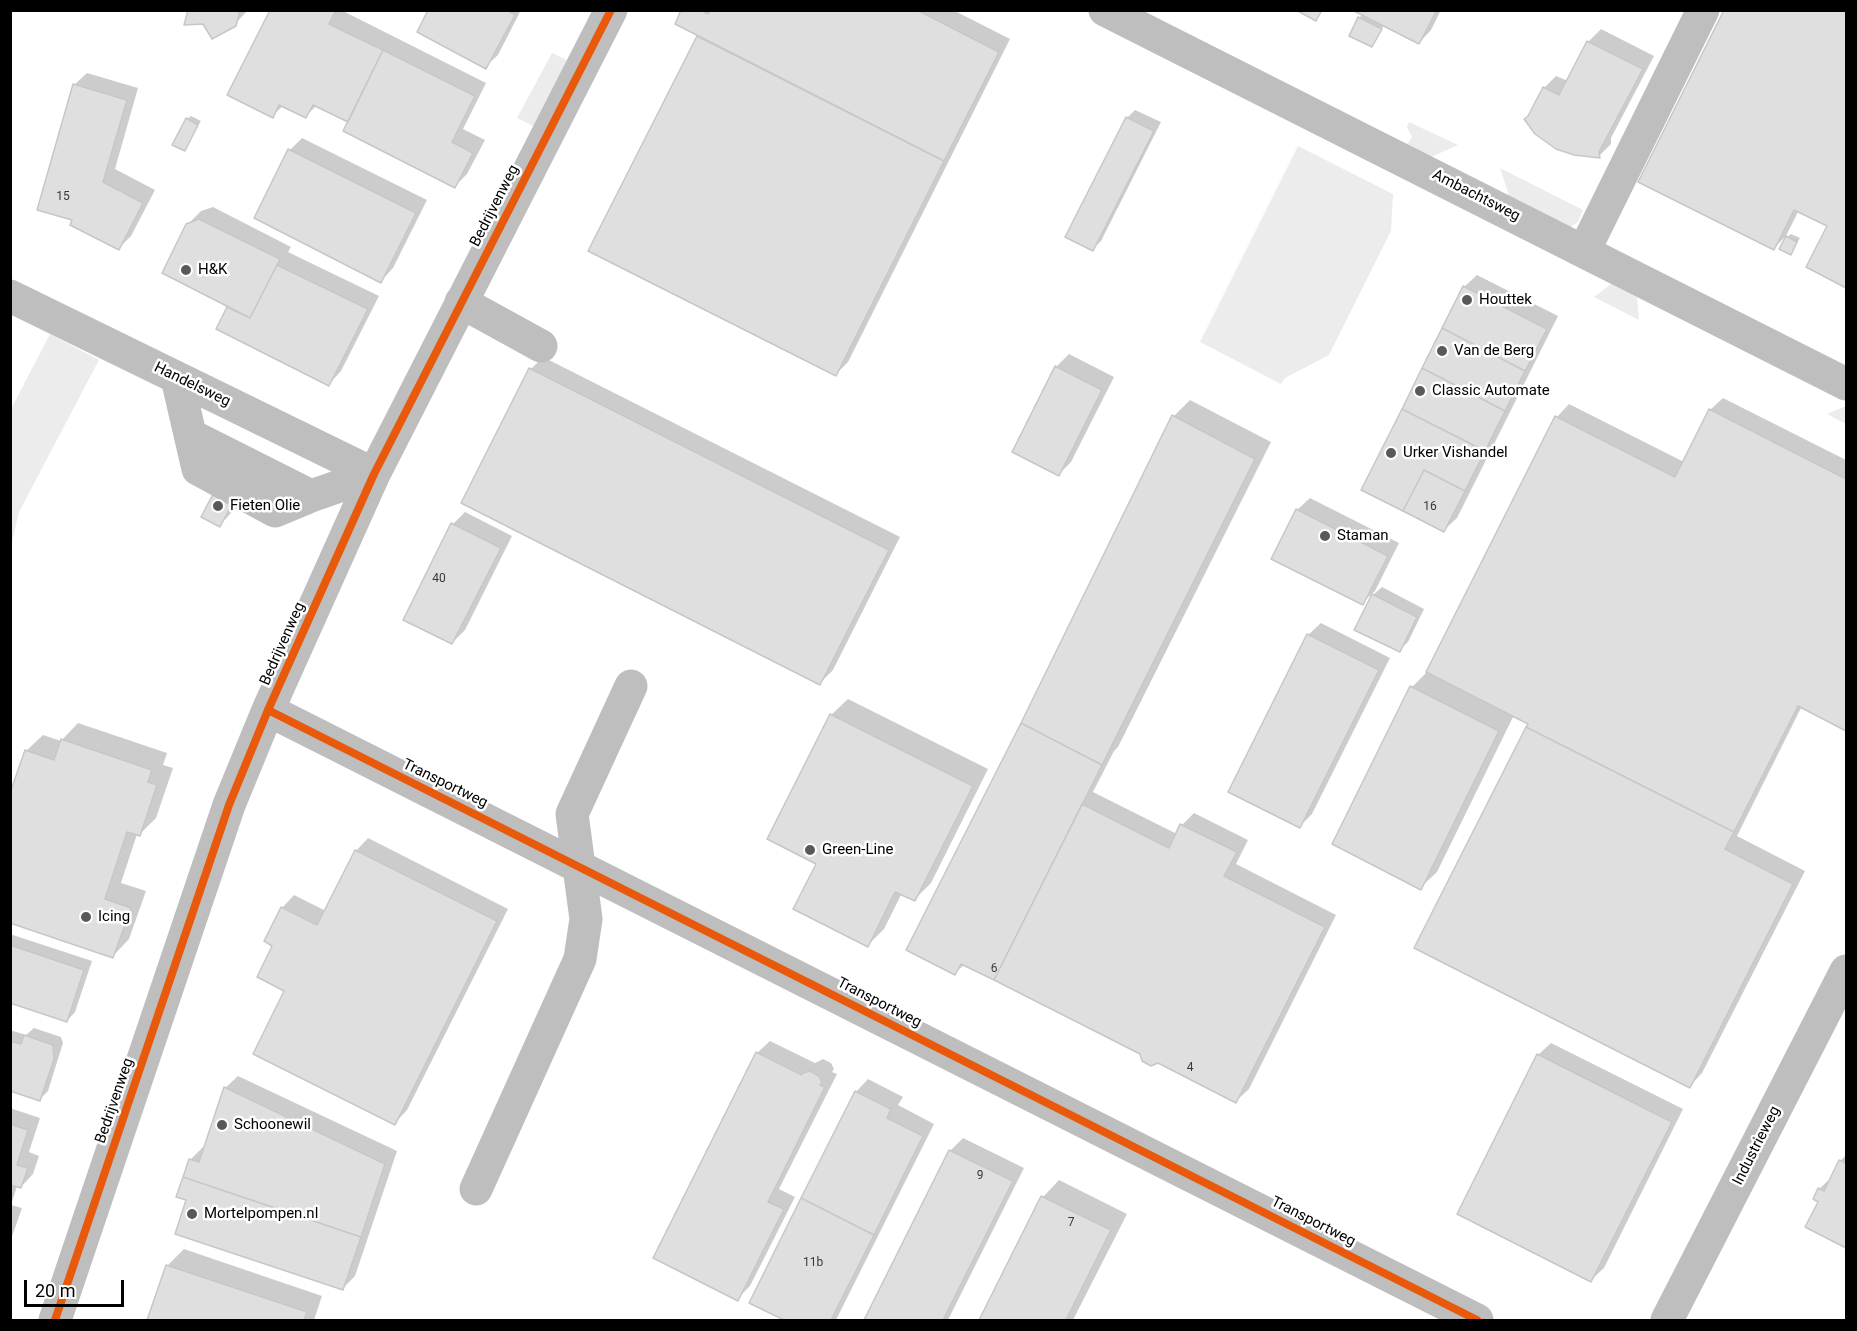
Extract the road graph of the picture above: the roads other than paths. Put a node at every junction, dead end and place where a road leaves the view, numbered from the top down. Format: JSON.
{"nodes":[{"id":1,"x":611,"y":10,"type":"edge"},
{"id":2,"x":1105,"y":10,"type":"edge"},
{"id":3,"x":1704,"y":10,"type":"edge"},
{"id":4,"x":1584,"y":250,"type":"junction"},
{"id":5,"x":10,"y":296,"type":"edge"},
{"id":6,"x":461,"y":302,"type":"junction"},
{"id":7,"x":541,"y":346,"type":"dead end"},
{"id":8,"x":177,"y":378,"type":"junction"},
{"id":9,"x":1846,"y":384,"type":"edge"},
{"id":10,"x":374,"y":474,"type":"junction"},
{"id":11,"x":631,"y":686,"type":"dead end"},
{"id":12,"x":268,"y":710,"type":"junction"},
{"id":13,"x":581,"y":867,"type":"junction"},
{"id":14,"x":1846,"y":971,"type":"edge"},
{"id":15,"x":476,"y":1189,"type":"dead end"},
{"id":16,"x":56,"y":1320,"type":"edge"},
{"id":17,"x":1477,"y":1320,"type":"edge"},
{"id":18,"x":1667,"y":1320,"type":"edge"}],
"edges":[{"from":1,"to":6,"type":"street","name":"Bedrijvenweg"},
{"from":2,"to":4,"type":"street","name":"Ambachtsweg"},
{"from":3,"to":4,"type":"street"},
{"from":4,"to":9,"type":"street","name":"Ambachtsweg"},
{"from":5,"to":8,"type":"street","name":"Handelsweg"},
{"from":6,"to":7,"type":"street"},
{"from":6,"to":10,"type":"street","name":"Bedrijvenweg"},
{"from":8,"to":10,"type":"street","name":"Handelsweg"},
{"from":8,"to":10,"type":"street"},
{"from":10,"to":12,"type":"street","name":"Bedrijvenweg"},
{"from":11,"to":13,"type":"street"},
{"from":12,"to":13,"type":"street","name":"Transportweg"},
{"from":12,"to":16,"type":"street","name":"Bedrijvenweg"},
{"from":13,"to":15,"type":"street"},
{"from":13,"to":17,"type":"street","name":"Transportweg"},
{"from":14,"to":18,"type":"street","name":"Industrieweg"}]}
